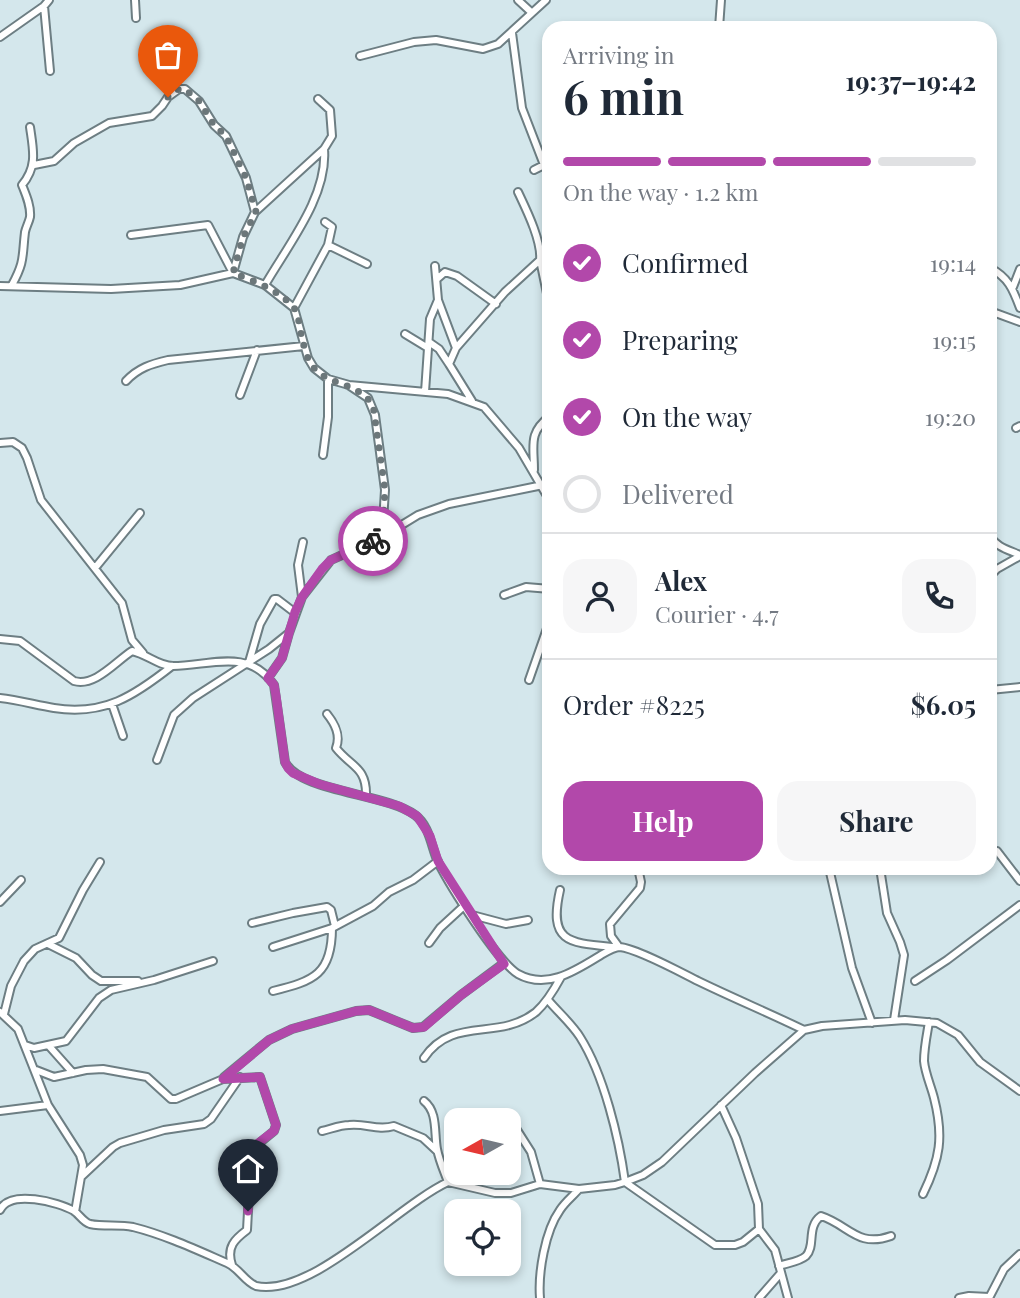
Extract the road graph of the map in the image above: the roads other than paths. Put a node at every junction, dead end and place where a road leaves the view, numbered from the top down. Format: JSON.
{"nodes":[{"id":1,"x":135,"y":0,"type":"edge"},
{"id":2,"x":518,"y":0,"type":"edge"},
{"id":3,"x":545,"y":0,"type":"edge"},
{"id":4,"x":721,"y":0,"type":"edge"},
{"id":5,"x":47,"y":3,"type":"edge"},
{"id":6,"x":531,"y":12,"type":"junction"},
{"id":7,"x":136,"y":18,"type":"dead end"},
{"id":8,"x":720,"y":21,"type":"edge"},
{"id":9,"x":512,"y":32,"type":"junction"},
{"id":10,"x":0,"y":37,"type":"edge"},
{"id":11,"x":360,"y":56,"type":"dead end"},
{"id":12,"x":50,"y":71,"type":"dead end"},
{"id":13,"x":318,"y":99,"type":"dead end"},
{"id":14,"x":30,"y":127,"type":"dead end"},
{"id":15,"x":324,"y":149,"type":"junction"},
{"id":16,"x":542,"y":160,"type":"edge"},
{"id":17,"x":33,"y":165,"type":"junction"},
{"id":18,"x":542,"y":166,"type":"edge"},
{"id":19,"x":534,"y":170,"type":"dead end"},
{"id":20,"x":518,"y":192,"type":"dead end"},
{"id":21,"x":256,"y":212,"type":"junction"},
{"id":22,"x":325,"y":222,"type":"dead end"},
{"id":23,"x":131,"y":235,"type":"dead end"},
{"id":24,"x":328,"y":245,"type":"junction"},
{"id":25,"x":540,"y":256,"type":"junction"},
{"id":26,"x":367,"y":264,"type":"dead end"},
{"id":27,"x":435,"y":266,"type":"dead end"},
{"id":28,"x":542,"y":266,"type":"edge"},
{"id":29,"x":1020,"y":270,"type":"edge"},
{"id":30,"x":997,"y":272,"type":"edge"},
{"id":31,"x":233,"y":273,"type":"junction"},
{"id":32,"x":437,"y":279,"type":"junction"},
{"id":33,"x":12,"y":285,"type":"junction"},
{"id":34,"x":265,"y":285,"type":"junction"},
{"id":35,"x":0,"y":286,"type":"edge"},
{"id":36,"x":1013,"y":287,"type":"junction"},
{"id":37,"x":438,"y":300,"type":"junction"},
{"id":38,"x":496,"y":304,"type":"junction"},
{"id":39,"x":294,"y":308,"type":"junction"},
{"id":40,"x":1020,"y":308,"type":"edge"},
{"id":41,"x":997,"y":314,"type":"edge"},
{"id":42,"x":1020,"y":322,"type":"edge"},
{"id":43,"x":405,"y":334,"type":"dead end"},
{"id":44,"x":429,"y":345,"type":"junction"},
{"id":45,"x":304,"y":346,"type":"junction"},
{"id":46,"x":456,"y":348,"type":"junction"},
{"id":47,"x":257,"y":350,"type":"junction"},
{"id":48,"x":449,"y":364,"type":"junction"},
{"id":49,"x":328,"y":379,"type":"junction"},
{"id":50,"x":126,"y":381,"type":"dead end"},
{"id":51,"x":349,"y":385,"type":"junction"},
{"id":52,"x":425,"y":392,"type":"junction"},
{"id":53,"x":240,"y":395,"type":"dead end"},
{"id":54,"x":472,"y":401,"type":"junction"},
{"id":55,"x":542,"y":422,"type":"edge"},
{"id":56,"x":0,"y":443,"type":"edge"},
{"id":57,"x":323,"y":455,"type":"dead end"},
{"id":58,"x":534,"y":472,"type":"junction"},
{"id":59,"x":538,"y":485,"type":"junction"},
{"id":60,"x":542,"y":490,"type":"edge"},
{"id":61,"x":140,"y":513,"type":"dead end"},
{"id":62,"x":382,"y":537,"type":"junction"},
{"id":63,"x":303,"y":542,"type":"dead end"},
{"id":64,"x":997,"y":544,"type":"edge"},
{"id":65,"x":1020,"y":555,"type":"edge"},
{"id":66,"x":95,"y":568,"type":"junction"},
{"id":67,"x":997,"y":569,"type":"edge"},
{"id":68,"x":542,"y":588,"type":"edge"},
{"id":69,"x":504,"y":595,"type":"dead end"},
{"id":70,"x":302,"y":597,"type":"junction"},
{"id":71,"x":295,"y":612,"type":"junction"},
{"id":72,"x":289,"y":633,"type":"junction"},
{"id":73,"x":0,"y":639,"type":"edge"},
{"id":74,"x":542,"y":643,"type":"edge"},
{"id":75,"x":143,"y":653,"type":"junction"},
{"id":76,"x":248,"y":663,"type":"junction"},
{"id":77,"x":172,"y":666,"type":"junction"},
{"id":78,"x":268,"y":678,"type":"junction"},
{"id":79,"x":529,"y":680,"type":"dead end"},
{"id":80,"x":1020,"y":687,"type":"edge"},
{"id":81,"x":997,"y":689,"type":"edge"},
{"id":82,"x":0,"y":698,"type":"edge"},
{"id":83,"x":112,"y":705,"type":"junction"},
{"id":84,"x":327,"y":714,"type":"dead end"},
{"id":85,"x":123,"y":736,"type":"dead end"},
{"id":86,"x":156,"y":760,"type":"dead end"},
{"id":87,"x":366,"y":796,"type":"junction"},
{"id":88,"x":997,"y":851,"type":"edge"},
{"id":89,"x":438,"y":861,"type":"junction"},
{"id":90,"x":100,"y":862,"type":"dead end"},
{"id":91,"x":641,"y":875,"type":"edge"},
{"id":92,"x":831,"y":875,"type":"edge"},
{"id":93,"x":881,"y":875,"type":"edge"},
{"id":94,"x":21,"y":880,"type":"dead end"},
{"id":95,"x":1020,"y":881,"type":"edge"},
{"id":96,"x":560,"y":890,"type":"dead end"},
{"id":97,"x":0,"y":902,"type":"edge"},
{"id":98,"x":465,"y":905,"type":"junction"},
{"id":99,"x":1020,"y":905,"type":"edge"},
{"id":100,"x":472,"y":915,"type":"junction"},
{"id":101,"x":528,"y":920,"type":"dead end"},
{"id":102,"x":252,"y":923,"type":"dead end"},
{"id":103,"x":333,"y":927,"type":"junction"},
{"id":104,"x":429,"y":943,"type":"dead end"},
{"id":105,"x":48,"y":944,"type":"junction"},
{"id":106,"x":273,"y":947,"type":"dead end"},
{"id":107,"x":619,"y":947,"type":"junction"},
{"id":108,"x":213,"y":961,"type":"dead end"},
{"id":109,"x":504,"y":964,"type":"junction"},
{"id":110,"x":562,"y":977,"type":"junction"},
{"id":111,"x":154,"y":980,"type":"junction"},
{"id":112,"x":915,"y":981,"type":"dead end"},
{"id":113,"x":274,"y":991,"type":"dead end"},
{"id":114,"x":548,"y":1000,"type":"junction"},
{"id":115,"x":2,"y":1013,"type":"edge"},
{"id":116,"x":894,"y":1020,"type":"junction"},
{"id":117,"x":929,"y":1022,"type":"junction"},
{"id":118,"x":872,"y":1023,"type":"junction"},
{"id":119,"x":804,"y":1030,"type":"junction"},
{"id":120,"x":25,"y":1045,"type":"junction"},
{"id":121,"x":49,"y":1046,"type":"junction"},
{"id":122,"x":424,"y":1058,"type":"dead end"},
{"id":123,"x":36,"y":1070,"type":"junction"},
{"id":124,"x":73,"y":1073,"type":"junction"},
{"id":125,"x":240,"y":1077,"type":"junction"},
{"id":126,"x":223,"y":1079,"type":"junction"},
{"id":127,"x":1020,"y":1091,"type":"edge"},
{"id":128,"x":424,"y":1101,"type":"dead end"},
{"id":129,"x":48,"y":1105,"type":"junction"},
{"id":130,"x":721,"y":1105,"type":"junction"},
{"id":131,"x":0,"y":1111,"type":"edge"},
{"id":132,"x":322,"y":1131,"type":"dead end"},
{"id":133,"x":522,"y":1138,"type":"edge"},
{"id":134,"x":437,"y":1150,"type":"junction"},
{"id":135,"x":444,"y":1170,"type":"edge"},
{"id":136,"x":82,"y":1176,"type":"junction"},
{"id":137,"x":625,"y":1182,"type":"junction"},
{"id":138,"x":540,"y":1184,"type":"junction"},
{"id":139,"x":444,"y":1185,"type":"edge"},
{"id":140,"x":461,"y":1185,"type":"edge"},
{"id":141,"x":579,"y":1189,"type":"junction"},
{"id":142,"x":923,"y":1194,"type":"dead end"},
{"id":143,"x":0,"y":1199,"type":"edge"},
{"id":144,"x":9,"y":1202,"type":"junction"},
{"id":145,"x":0,"y":1210,"type":"edge"},
{"id":146,"x":75,"y":1212,"type":"junction"},
{"id":147,"x":759,"y":1229,"type":"junction"},
{"id":148,"x":891,"y":1236,"type":"dead end"},
{"id":149,"x":1020,"y":1254,"type":"edge"},
{"id":150,"x":232,"y":1265,"type":"junction"},
{"id":151,"x":780,"y":1270,"type":"junction"},
{"id":152,"x":540,"y":1298,"type":"edge"},
{"id":153,"x":759,"y":1298,"type":"edge"},
{"id":154,"x":788,"y":1298,"type":"edge"},
{"id":155,"x":959,"y":1298,"type":"edge"},
{"id":156,"x":989,"y":1298,"type":"edge"}],
"edges":[{"from":1,"to":7,"type":"street"},
{"from":2,"to":6,"type":"street"},
{"from":3,"to":6,"type":"street"},
{"from":4,"to":8,"type":"street"},
{"from":5,"to":10,"type":"street"},
{"from":5,"to":12,"type":"street"},
{"from":6,"to":9,"type":"street"},
{"from":9,"to":11,"type":"street"},
{"from":9,"to":16,"type":"street"},
{"from":13,"to":15,"type":"street"},
{"from":14,"to":17,"type":"street"},
{"from":15,"to":21,"type":"street"},
{"from":15,"to":34,"type":"street"},
{"from":17,"to":21,"type":"street"},
{"from":17,"to":33,"type":"street"},
{"from":18,"to":19,"type":"street"},
{"from":20,"to":25,"type":"street"},
{"from":21,"to":31,"type":"street"},
{"from":22,"to":24,"type":"street"},
{"from":23,"to":31,"type":"street"},
{"from":24,"to":26,"type":"street"},
{"from":24,"to":39,"type":"street"},
{"from":25,"to":28,"type":"street"},
{"from":25,"to":38,"type":"street"},
{"from":27,"to":32,"type":"street"},
{"from":29,"to":36,"type":"street"},
{"from":30,"to":36,"type":"street"},
{"from":31,"to":33,"type":"street"},
{"from":31,"to":34,"type":"street"},
{"from":32,"to":37,"type":"street"},
{"from":32,"to":38,"type":"street"},
{"from":33,"to":35,"type":"street"},
{"from":34,"to":39,"type":"street"},
{"from":36,"to":40,"type":"street"},
{"from":37,"to":44,"type":"street"},
{"from":37,"to":46,"type":"street"},
{"from":38,"to":46,"type":"street"},
{"from":39,"to":45,"type":"street"},
{"from":41,"to":42,"type":"street"},
{"from":43,"to":44,"type":"street"},
{"from":44,"to":48,"type":"street"},
{"from":44,"to":52,"type":"street"},
{"from":45,"to":47,"type":"street"},
{"from":45,"to":49,"type":"street"},
{"from":46,"to":48,"type":"street"},
{"from":47,"to":50,"type":"street"},
{"from":47,"to":53,"type":"street"},
{"from":48,"to":54,"type":"street"},
{"from":49,"to":51,"type":"street"},
{"from":49,"to":57,"type":"street"},
{"from":51,"to":52,"type":"street"},
{"from":51,"to":62,"type":"street"},
{"from":52,"to":54,"type":"street"},
{"from":54,"to":58,"type":"street"},
{"from":55,"to":58,"type":"street"},
{"from":56,"to":66,"type":"street"},
{"from":58,"to":59,"type":"street"},
{"from":59,"to":60,"type":"street"},
{"from":59,"to":62,"type":"street"},
{"from":61,"to":66,"type":"street"},
{"from":62,"to":70,"type":"street"},
{"from":63,"to":70,"type":"street"},
{"from":64,"to":65,"type":"street"},
{"from":65,"to":67,"type":"street"},
{"from":66,"to":75,"type":"street"},
{"from":68,"to":69,"type":"street"},
{"from":70,"to":71,"type":"street"},
{"from":71,"to":72,"type":"street"},
{"from":71,"to":76,"type":"street"},
{"from":72,"to":76,"type":"street"},
{"from":72,"to":78,"type":"street"},
{"from":73,"to":75,"type":"street"},
{"from":74,"to":79,"type":"street"},
{"from":75,"to":77,"type":"street"},
{"from":76,"to":77,"type":"street"},
{"from":76,"to":78,"type":"street"},
{"from":76,"to":86,"type":"street"},
{"from":77,"to":83,"type":"street"},
{"from":78,"to":87,"type":"street"},
{"from":80,"to":81,"type":"street"},
{"from":82,"to":83,"type":"street"},
{"from":83,"to":85,"type":"street"},
{"from":84,"to":87,"type":"street"},
{"from":87,"to":89,"type":"street"},
{"from":88,"to":95,"type":"street"},
{"from":89,"to":98,"type":"street"},
{"from":89,"to":103,"type":"street"},
{"from":90,"to":105,"type":"street"},
{"from":91,"to":107,"type":"street"},
{"from":92,"to":118,"type":"street"},
{"from":93,"to":116,"type":"street"},
{"from":94,"to":97,"type":"street"},
{"from":96,"to":107,"type":"street"},
{"from":98,"to":100,"type":"street"},
{"from":98,"to":104,"type":"street"},
{"from":99,"to":112,"type":"street"},
{"from":100,"to":101,"type":"street"},
{"from":100,"to":109,"type":"street"},
{"from":102,"to":103,"type":"street"},
{"from":103,"to":106,"type":"street"},
{"from":103,"to":113,"type":"street"},
{"from":105,"to":111,"type":"street"},
{"from":105,"to":115,"type":"street"},
{"from":107,"to":110,"type":"street"},
{"from":107,"to":119,"type":"street"},
{"from":108,"to":111,"type":"street"},
{"from":109,"to":110,"type":"street"},
{"from":109,"to":126,"type":"street"},
{"from":110,"to":114,"type":"street"},
{"from":111,"to":121,"type":"street"},
{"from":114,"to":122,"type":"street"},
{"from":114,"to":137,"type":"street"},
{"from":115,"to":120,"type":"street"},
{"from":116,"to":117,"type":"street"},
{"from":116,"to":118,"type":"street"},
{"from":117,"to":127,"type":"street"},
{"from":117,"to":142,"type":"street"},
{"from":118,"to":119,"type":"street"},
{"from":119,"to":130,"type":"street"},
{"from":120,"to":121,"type":"street"},
{"from":120,"to":123,"type":"street"},
{"from":121,"to":124,"type":"street"},
{"from":123,"to":124,"type":"street"},
{"from":123,"to":129,"type":"street"},
{"from":124,"to":126,"type":"street"},
{"from":125,"to":126,"type":"street"},
{"from":125,"to":136,"type":"street"},
{"from":125,"to":150,"type":"street"},
{"from":128,"to":134,"type":"street"},
{"from":129,"to":131,"type":"street"},
{"from":129,"to":136,"type":"street"},
{"from":130,"to":137,"type":"street"},
{"from":130,"to":147,"type":"street"},
{"from":132,"to":134,"type":"street"},
{"from":133,"to":138,"type":"street"},
{"from":134,"to":135,"type":"street"},
{"from":136,"to":146,"type":"street"},
{"from":137,"to":141,"type":"street"},
{"from":137,"to":147,"type":"street"},
{"from":138,"to":140,"type":"street"},
{"from":138,"to":141,"type":"street"},
{"from":139,"to":150,"type":"street"},
{"from":141,"to":152,"type":"street"},
{"from":143,"to":144,"type":"street"},
{"from":144,"to":145,"type":"street"},
{"from":144,"to":146,"type":"street"},
{"from":146,"to":150,"type":"street"},
{"from":147,"to":151,"type":"street"},
{"from":148,"to":151,"type":"street"},
{"from":149,"to":156,"type":"street"},
{"from":151,"to":153,"type":"street"},
{"from":151,"to":154,"type":"street"},
{"from":155,"to":156,"type":"street"}]}
